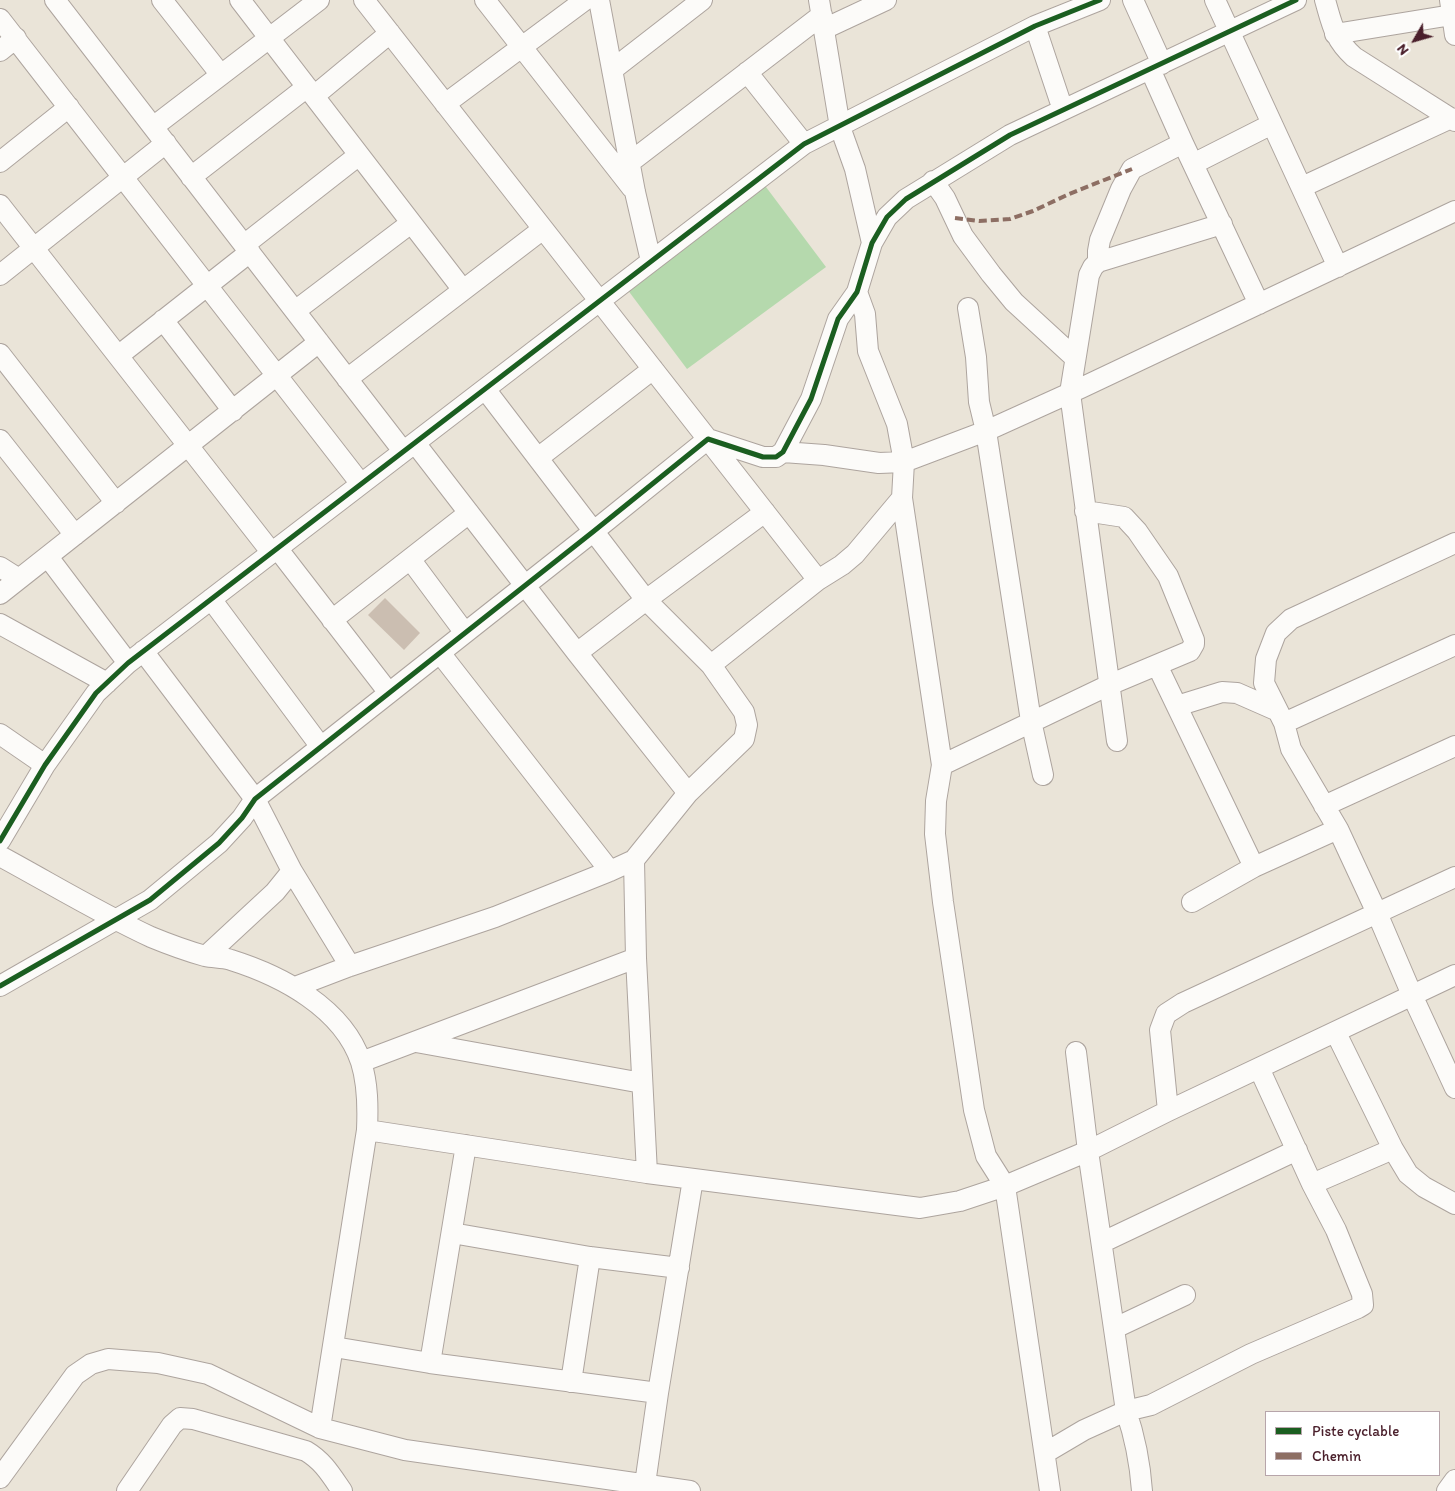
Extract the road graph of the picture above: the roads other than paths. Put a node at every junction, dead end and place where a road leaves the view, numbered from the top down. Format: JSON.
{"nodes":[{"id":1,"x":55,"y":0,"type":"edge"},
{"id":2,"x":162,"y":0,"type":"edge"},
{"id":3,"x":240,"y":0,"type":"edge"},
{"id":4,"x":319,"y":0,"type":"edge"},
{"id":5,"x":364,"y":0,"type":"edge"},
{"id":6,"x":485,"y":0,"type":"edge"},
{"id":7,"x":585,"y":0,"type":"edge"},
{"id":8,"x":599,"y":0,"type":"edge"},
{"id":9,"x":702,"y":0,"type":"edge"},
{"id":10,"x":886,"y":0,"type":"edge"},
{"id":11,"x":1100,"y":0,"type":"edge"},
{"id":12,"x":1133,"y":0,"type":"edge"},
{"id":13,"x":1215,"y":0,"type":"edge"},
{"id":14,"x":1296,"y":0,"type":"edge"},
{"id":15,"x":1325,"y":0,"type":"edge"},
{"id":16,"x":821,"y":15,"type":"edge"},
{"id":17,"x":1452,"y":17,"type":"edge"},
{"id":18,"x":0,"y":19,"type":"edge"},
{"id":19,"x":1035,"y":26,"type":"junction"},
{"id":20,"x":1230,"y":31,"type":"junction"},
{"id":21,"x":390,"y":33,"type":"junction"},
{"id":22,"x":1334,"y":34,"type":"junction"},
{"id":23,"x":16,"y":38,"type":"junction"},
{"id":24,"x":270,"y":38,"type":"junction"},
{"id":25,"x":522,"y":47,"type":"junction"},
{"id":26,"x":0,"y":51,"type":"edge"},
{"id":27,"x":1156,"y":66,"type":"junction"},
{"id":28,"x":612,"y":70,"type":"junction"},
{"id":29,"x":747,"y":72,"type":"junction"},
{"id":30,"x":221,"y":75,"type":"junction"},
{"id":31,"x":310,"y":92,"type":"junction"},
{"id":32,"x":445,"y":104,"type":"junction"},
{"id":33,"x":69,"y":106,"type":"junction"},
{"id":34,"x":1063,"y":110,"type":"junction"},
{"id":35,"x":1453,"y":120,"type":"edge"},
{"id":36,"x":1272,"y":124,"type":"junction"},
{"id":37,"x":153,"y":127,"type":"junction"},
{"id":38,"x":840,"y":127,"type":"junction"},
{"id":39,"x":166,"y":143,"type":"junction"},
{"id":40,"x":1183,"y":143,"type":"junction"},
{"id":41,"x":804,"y":144,"type":"junction"},
{"id":42,"x":359,"y":155,"type":"junction"},
{"id":43,"x":0,"y":162,"type":"edge"},
{"id":44,"x":630,"y":163,"type":"junction"},
{"id":45,"x":1193,"y":164,"type":"junction"},
{"id":46,"x":191,"y":176,"type":"junction"},
{"id":47,"x":124,"y":178,"type":"junction"},
{"id":48,"x":933,"y":181,"type":"junction"},
{"id":49,"x":1302,"y":187,"type":"junction"},
{"id":50,"x":635,"y":192,"type":"junction"},
{"id":51,"x":0,"y":205,"type":"edge"},
{"id":52,"x":1455,"y":211,"type":"edge"},
{"id":53,"x":410,"y":223,"type":"junction"},
{"id":54,"x":1222,"y":224,"type":"junction"},
{"id":55,"x":543,"y":228,"type":"junction"},
{"id":56,"x":872,"y":243,"type":"junction"},
{"id":57,"x":34,"y":248,"type":"junction"},
{"id":58,"x":247,"y":248,"type":"junction"},
{"id":59,"x":651,"y":261,"type":"junction"},
{"id":60,"x":1098,"y":262,"type":"junction"},
{"id":61,"x":1338,"y":267,"type":"junction"},
{"id":62,"x":0,"y":275,"type":"edge"},
{"id":63,"x":207,"y":285,"type":"junction"},
{"id":64,"x":462,"y":290,"type":"junction"},
{"id":65,"x":857,"y":292,"type":"junction"},
{"id":66,"x":600,"y":301,"type":"junction"},
{"id":67,"x":1259,"y":304,"type":"junction"},
{"id":68,"x":968,"y":308,"type":"dead end"},
{"id":69,"x":295,"y":311,"type":"junction"},
{"id":70,"x":163,"y":320,"type":"junction"},
{"id":71,"x":319,"y":342,"type":"junction"},
{"id":72,"x":0,"y":354,"type":"edge"},
{"id":73,"x":118,"y":356,"type":"junction"},
{"id":74,"x":1075,"y":358,"type":"junction"},
{"id":75,"x":653,"y":369,"type":"junction"},
{"id":76,"x":277,"y":376,"type":"junction"},
{"id":77,"x":347,"y":379,"type":"junction"},
{"id":78,"x":485,"y":389,"type":"junction"},
{"id":79,"x":1070,"y":393,"type":"junction"},
{"id":80,"x":232,"y":411,"type":"junction"},
{"id":81,"x":986,"y":431,"type":"junction"},
{"id":82,"x":708,"y":438,"type":"junction"},
{"id":83,"x":0,"y":440,"type":"edge"},
{"id":84,"x":188,"y":446,"type":"junction"},
{"id":85,"x":409,"y":447,"type":"junction"},
{"id":86,"x":783,"y":452,"type":"junction"},
{"id":87,"x":538,"y":458,"type":"junction"},
{"id":88,"x":904,"y":462,"type":"junction"},
{"id":89,"x":361,"y":484,"type":"junction"},
{"id":90,"x":902,"y":498,"type":"junction"},
{"id":91,"x":116,"y":503,"type":"junction"},
{"id":92,"x":1085,"y":511,"type":"junction"},
{"id":93,"x":765,"y":512,"type":"junction"},
{"id":94,"x":469,"y":513,"type":"junction"},
{"id":95,"x":594,"y":532,"type":"junction"},
{"id":96,"x":75,"y":535,"type":"junction"},
{"id":97,"x":1455,"y":543,"type":"edge"},
{"id":98,"x":274,"y":550,"type":"junction"},
{"id":99,"x":48,"y":557,"type":"junction"},
{"id":100,"x":410,"y":559,"type":"junction"},
{"id":101,"x":0,"y":567,"type":"edge"},
{"id":102,"x":19,"y":579,"type":"junction"},
{"id":103,"x":818,"y":580,"type":"junction"},
{"id":104,"x":525,"y":586,"type":"junction"},
{"id":105,"x":0,"y":594,"type":"edge"},
{"id":106,"x":211,"y":599,"type":"junction"},
{"id":107,"x":646,"y":600,"type":"junction"},
{"id":108,"x":332,"y":620,"type":"junction"},
{"id":109,"x":0,"y":624,"type":"edge"},
{"id":110,"x":465,"y":633,"type":"junction"},
{"id":111,"x":1455,"y":645,"type":"edge"},
{"id":112,"x":440,"y":653,"type":"junction"},
{"id":113,"x":577,"y":653,"type":"junction"},
{"id":114,"x":136,"y":657,"type":"junction"},
{"id":115,"x":711,"y":665,"type":"junction"},
{"id":116,"x":1157,"y":665,"type":"junction"},
{"id":117,"x":107,"y":683,"type":"junction"},
{"id":118,"x":1109,"y":685,"type":"junction"},
{"id":119,"x":388,"y":693,"type":"junction"},
{"id":120,"x":1177,"y":706,"type":"junction"},
{"id":121,"x":1281,"y":717,"type":"junction"},
{"id":122,"x":1031,"y":722,"type":"junction"},
{"id":123,"x":0,"y":734,"type":"edge"},
{"id":124,"x":1118,"y":741,"type":"dead end"},
{"id":125,"x":1455,"y":746,"type":"edge"},
{"id":126,"x":321,"y":747,"type":"junction"},
{"id":127,"x":46,"y":765,"type":"junction"},
{"id":128,"x":942,"y":765,"type":"junction"},
{"id":129,"x":1043,"y":775,"type":"dead end"},
{"id":130,"x":688,"y":793,"type":"junction"},
{"id":131,"x":254,"y":799,"type":"junction"},
{"id":132,"x":1324,"y":806,"type":"junction"},
{"id":133,"x":1338,"y":829,"type":"junction"},
{"id":134,"x":0,"y":841,"type":"edge"},
{"id":135,"x":0,"y":856,"type":"edge"},
{"id":136,"x":634,"y":860,"type":"junction"},
{"id":137,"x":1254,"y":867,"type":"junction"},
{"id":138,"x":292,"y":871,"type":"junction"},
{"id":139,"x":610,"y":871,"type":"junction"},
{"id":140,"x":1455,"y":877,"type":"edge"},
{"id":141,"x":1192,"y":902,"type":"dead end"},
{"id":142,"x":1377,"y":913,"type":"junction"},
{"id":143,"x":115,"y":919,"type":"junction"},
{"id":144,"x":206,"y":956,"type":"junction"},
{"id":145,"x":636,"y":958,"type":"junction"},
{"id":146,"x":350,"y":966,"type":"junction"},
{"id":147,"x":1455,"y":975,"type":"edge"},
{"id":148,"x":0,"y":986,"type":"edge"},
{"id":149,"x":295,"y":987,"type":"junction"},
{"id":150,"x":1412,"y":995,"type":"junction"},
{"id":151,"x":1336,"y":1033,"type":"junction"},
{"id":152,"x":414,"y":1042,"type":"junction"},
{"id":153,"x":1076,"y":1052,"type":"dead end"},
{"id":154,"x":361,"y":1062,"type":"junction"},
{"id":155,"x":1259,"y":1068,"type":"junction"},
{"id":156,"x":642,"y":1083,"type":"junction"},
{"id":157,"x":1455,"y":1088,"type":"edge"},
{"id":158,"x":1168,"y":1111,"type":"junction"},
{"id":159,"x":367,"y":1130,"type":"junction"},
{"id":160,"x":466,"y":1145,"type":"junction"},
{"id":161,"x":1393,"y":1149,"type":"junction"},
{"id":162,"x":1297,"y":1150,"type":"junction"},
{"id":163,"x":1088,"y":1151,"type":"junction"},
{"id":164,"x":647,"y":1173,"type":"junction"},
{"id":165,"x":693,"y":1179,"type":"junction"},
{"id":166,"x":1312,"y":1184,"type":"junction"},
{"id":167,"x":1006,"y":1186,"type":"junction"},
{"id":168,"x":1455,"y":1204,"type":"edge"},
{"id":169,"x":452,"y":1233,"type":"junction"},
{"id":170,"x":1103,"y":1242,"type":"junction"},
{"id":171,"x":590,"y":1257,"type":"junction"},
{"id":172,"x":679,"y":1268,"type":"junction"},
{"id":173,"x":1185,"y":1296,"type":"dead end"},
{"id":174,"x":1115,"y":1328,"type":"junction"},
{"id":175,"x":334,"y":1347,"type":"junction"},
{"id":176,"x":430,"y":1363,"type":"junction"},
{"id":177,"x":570,"y":1382,"type":"junction"},
{"id":178,"x":658,"y":1393,"type":"junction"},
{"id":179,"x":1126,"y":1411,"type":"junction"},
{"id":180,"x":320,"y":1428,"type":"junction"},
{"id":181,"x":1045,"y":1454,"type":"junction"},
{"id":182,"x":0,"y":1478,"type":"edge"},
{"id":183,"x":1455,"y":1480,"type":"edge"},
{"id":184,"x":645,"y":1484,"type":"junction"},
{"id":185,"x":127,"y":1491,"type":"edge"},
{"id":186,"x":342,"y":1491,"type":"edge"},
{"id":187,"x":690,"y":1491,"type":"edge"},
{"id":188,"x":1050,"y":1491,"type":"edge"},
{"id":189,"x":1142,"y":1491,"type":"edge"},
{"id":190,"x":1447,"y":1491,"type":"edge"}],
"edges":[{"from":1,"to":37,"type":"street"},
{"from":2,"to":30,"type":"street"},
{"from":3,"to":24,"type":"street"},
{"from":4,"to":24,"type":"street"},
{"from":5,"to":21,"type":"street"},
{"from":6,"to":25,"type":"street"},
{"from":7,"to":25,"type":"street"},
{"from":8,"to":28,"type":"street"},
{"from":9,"to":28,"type":"street"},
{"from":10,"to":16,"type":"street"},
{"from":11,"to":19,"type":"street"},
{"from":12,"to":27,"type":"street"},
{"from":13,"to":20,"type":"street"},
{"from":14,"to":20,"type":"street"},
{"from":15,"to":22,"type":"street"},
{"from":16,"to":29,"type":"street"},
{"from":16,"to":38,"type":"street"},
{"from":17,"to":22,"type":"street"},
{"from":18,"to":23,"type":"street"},
{"from":19,"to":34,"type":"street"},
{"from":19,"to":38,"type":"street"},
{"from":20,"to":27,"type":"street"},
{"from":20,"to":36,"type":"street"},
{"from":21,"to":31,"type":"street"},
{"from":21,"to":32,"type":"street"},
{"from":22,"to":35,"type":"street"},
{"from":23,"to":26,"type":"street"},
{"from":23,"to":33,"type":"street"},
{"from":24,"to":30,"type":"street"},
{"from":24,"to":31,"type":"street"},
{"from":25,"to":32,"type":"street"},
{"from":25,"to":50,"type":"street"},
{"from":27,"to":34,"type":"street"},
{"from":27,"to":40,"type":"street"},
{"from":28,"to":44,"type":"street"},
{"from":29,"to":41,"type":"street"},
{"from":29,"to":44,"type":"street"},
{"from":30,"to":37,"type":"street"},
{"from":31,"to":42,"type":"street"},
{"from":31,"to":46,"type":"street"},
{"from":32,"to":55,"type":"street"},
{"from":33,"to":43,"type":"street"},
{"from":33,"to":47,"type":"street"},
{"from":34,"to":48,"type":"street"},
{"from":35,"to":49,"type":"street"},
{"from":36,"to":45,"type":"street"},
{"from":36,"to":49,"type":"street"},
{"from":37,"to":39,"type":"street"},
{"from":38,"to":41,"type":"street"},
{"from":38,"to":56,"type":"street"},
{"from":39,"to":46,"type":"street"},
{"from":39,"to":47,"type":"street"},
{"from":40,"to":45,"type":"street"},
{"from":40,"to":60,"type":"street"},
{"from":41,"to":59,"type":"street"},
{"from":42,"to":53,"type":"street"},
{"from":42,"to":58,"type":"street"},
{"from":44,"to":50,"type":"street"},
{"from":45,"to":54,"type":"street"},
{"from":46,"to":58,"type":"street"},
{"from":47,"to":57,"type":"street"},
{"from":47,"to":63,"type":"street"},
{"from":48,"to":56,"type":"street"},
{"from":48,"to":74,"type":"street"},
{"from":49,"to":61,"type":"street"},
{"from":50,"to":59,"type":"street"},
{"from":51,"to":57,"type":"street"},
{"from":52,"to":61,"type":"street"},
{"from":53,"to":64,"type":"street"},
{"from":53,"to":69,"type":"street"},
{"from":54,"to":60,"type":"street"},
{"from":54,"to":67,"type":"street"},
{"from":55,"to":64,"type":"street"},
{"from":55,"to":66,"type":"street"},
{"from":56,"to":65,"type":"street"},
{"from":57,"to":62,"type":"street"},
{"from":57,"to":73,"type":"street"},
{"from":58,"to":63,"type":"street"},
{"from":58,"to":69,"type":"street"},
{"from":59,"to":66,"type":"street"},
{"from":60,"to":74,"type":"street"},
{"from":61,"to":67,"type":"street"},
{"from":63,"to":70,"type":"street"},
{"from":63,"to":76,"type":"street"},
{"from":64,"to":77,"type":"street"},
{"from":65,"to":86,"type":"street"},
{"from":65,"to":88,"type":"street"},
{"from":66,"to":75,"type":"street"},
{"from":66,"to":78,"type":"street"},
{"from":67,"to":79,"type":"street"},
{"from":68,"to":81,"type":"street"},
{"from":69,"to":71,"type":"street"},
{"from":70,"to":73,"type":"street"},
{"from":70,"to":80,"type":"street"},
{"from":71,"to":76,"type":"street"},
{"from":71,"to":77,"type":"street"},
{"from":72,"to":91,"type":"street"},
{"from":73,"to":84,"type":"street"},
{"from":74,"to":79,"type":"street"},
{"from":75,"to":82,"type":"street"},
{"from":75,"to":87,"type":"street"},
{"from":76,"to":80,"type":"street"},
{"from":76,"to":89,"type":"street"},
{"from":77,"to":85,"type":"street"},
{"from":78,"to":85,"type":"street"},
{"from":78,"to":87,"type":"street"},
{"from":79,"to":81,"type":"street"},
{"from":79,"to":92,"type":"street"},
{"from":80,"to":84,"type":"street"},
{"from":81,"to":88,"type":"street"},
{"from":81,"to":122,"type":"street"},
{"from":82,"to":86,"type":"street"},
{"from":82,"to":93,"type":"street"},
{"from":82,"to":95,"type":"street"},
{"from":83,"to":96,"type":"street"},
{"from":84,"to":91,"type":"street"},
{"from":84,"to":98,"type":"street"},
{"from":85,"to":89,"type":"street"},
{"from":85,"to":94,"type":"street"},
{"from":86,"to":88,"type":"street"},
{"from":87,"to":95,"type":"street"},
{"from":88,"to":90,"type":"street"},
{"from":89,"to":98,"type":"street"},
{"from":90,"to":103,"type":"street"},
{"from":90,"to":128,"type":"street"},
{"from":91,"to":96,"type":"street"},
{"from":92,"to":116,"type":"street"},
{"from":92,"to":118,"type":"street"},
{"from":93,"to":103,"type":"street"},
{"from":93,"to":107,"type":"street"},
{"from":94,"to":100,"type":"street"},
{"from":94,"to":104,"type":"street"},
{"from":95,"to":104,"type":"street"},
{"from":95,"to":107,"type":"street"},
{"from":96,"to":99,"type":"street"},
{"from":97,"to":121,"type":"street"},
{"from":98,"to":106,"type":"street"},
{"from":98,"to":108,"type":"street"},
{"from":99,"to":102,"type":"street"},
{"from":99,"to":114,"type":"street"},
{"from":100,"to":108,"type":"street"},
{"from":100,"to":110,"type":"street"},
{"from":101,"to":102,"type":"street"},
{"from":102,"to":105,"type":"street"},
{"from":103,"to":115,"type":"street"},
{"from":104,"to":110,"type":"street"},
{"from":104,"to":113,"type":"street"},
{"from":106,"to":114,"type":"street"},
{"from":106,"to":126,"type":"street"},
{"from":107,"to":113,"type":"street"},
{"from":107,"to":115,"type":"street"},
{"from":108,"to":119,"type":"street"},
{"from":109,"to":117,"type":"street"},
{"from":110,"to":112,"type":"street"},
{"from":111,"to":121,"type":"street"},
{"from":112,"to":119,"type":"street"},
{"from":112,"to":139,"type":"street"},
{"from":113,"to":130,"type":"street"},
{"from":114,"to":117,"type":"street"},
{"from":114,"to":131,"type":"street"},
{"from":115,"to":130,"type":"street"},
{"from":116,"to":118,"type":"street"},
{"from":116,"to":120,"type":"street"},
{"from":117,"to":127,"type":"street"},
{"from":118,"to":122,"type":"street"},
{"from":118,"to":124,"type":"street"},
{"from":119,"to":126,"type":"street"},
{"from":120,"to":121,"type":"street"},
{"from":120,"to":137,"type":"street"},
{"from":121,"to":132,"type":"street"},
{"from":122,"to":128,"type":"street"},
{"from":122,"to":129,"type":"street"},
{"from":123,"to":127,"type":"street"},
{"from":125,"to":132,"type":"street"},
{"from":126,"to":131,"type":"street"},
{"from":127,"to":134,"type":"street"},
{"from":128,"to":167,"type":"street"},
{"from":130,"to":136,"type":"street"},
{"from":131,"to":138,"type":"street"},
{"from":131,"to":143,"type":"street"},
{"from":132,"to":133,"type":"street"},
{"from":133,"to":137,"type":"street"},
{"from":133,"to":142,"type":"street"},
{"from":135,"to":143,"type":"street"},
{"from":136,"to":139,"type":"street"},
{"from":136,"to":145,"type":"street"},
{"from":137,"to":141,"type":"street"},
{"from":138,"to":144,"type":"street"},
{"from":138,"to":146,"type":"street"},
{"from":139,"to":146,"type":"street"},
{"from":140,"to":142,"type":"street"},
{"from":142,"to":150,"type":"street"},
{"from":142,"to":158,"type":"street"},
{"from":143,"to":144,"type":"street"},
{"from":143,"to":148,"type":"street"},
{"from":144,"to":149,"type":"street"},
{"from":145,"to":152,"type":"street"},
{"from":145,"to":156,"type":"street"},
{"from":146,"to":149,"type":"street"},
{"from":147,"to":150,"type":"street"},
{"from":149,"to":154,"type":"street"},
{"from":150,"to":151,"type":"street"},
{"from":150,"to":157,"type":"street"},
{"from":151,"to":155,"type":"street"},
{"from":151,"to":161,"type":"street"},
{"from":152,"to":154,"type":"street"},
{"from":152,"to":156,"type":"street"},
{"from":153,"to":163,"type":"street"},
{"from":154,"to":159,"type":"street"},
{"from":155,"to":158,"type":"street"},
{"from":155,"to":162,"type":"street"},
{"from":156,"to":164,"type":"street"},
{"from":158,"to":163,"type":"street"},
{"from":159,"to":160,"type":"street"},
{"from":159,"to":175,"type":"street"},
{"from":160,"to":164,"type":"street"},
{"from":160,"to":169,"type":"street"},
{"from":161,"to":166,"type":"street"},
{"from":161,"to":168,"type":"street"},
{"from":162,"to":166,"type":"street"},
{"from":162,"to":170,"type":"street"},
{"from":163,"to":167,"type":"street"},
{"from":163,"to":170,"type":"street"},
{"from":164,"to":165,"type":"street"},
{"from":165,"to":167,"type":"street"},
{"from":165,"to":172,"type":"street"},
{"from":166,"to":179,"type":"street"},
{"from":167,"to":181,"type":"street"},
{"from":169,"to":171,"type":"street"},
{"from":169,"to":176,"type":"street"},
{"from":170,"to":174,"type":"street"},
{"from":171,"to":172,"type":"street"},
{"from":171,"to":177,"type":"street"},
{"from":172,"to":178,"type":"street"},
{"from":173,"to":174,"type":"street"},
{"from":174,"to":179,"type":"street"},
{"from":175,"to":176,"type":"street"},
{"from":175,"to":180,"type":"street"},
{"from":176,"to":177,"type":"street"},
{"from":177,"to":178,"type":"street"},
{"from":178,"to":184,"type":"street"},
{"from":179,"to":181,"type":"street"},
{"from":179,"to":189,"type":"street"},
{"from":180,"to":182,"type":"street"},
{"from":180,"to":184,"type":"street"},
{"from":181,"to":188,"type":"street"},
{"from":183,"to":190,"type":"street"},
{"from":184,"to":187,"type":"street"},
{"from":185,"to":186,"type":"street"}]}
